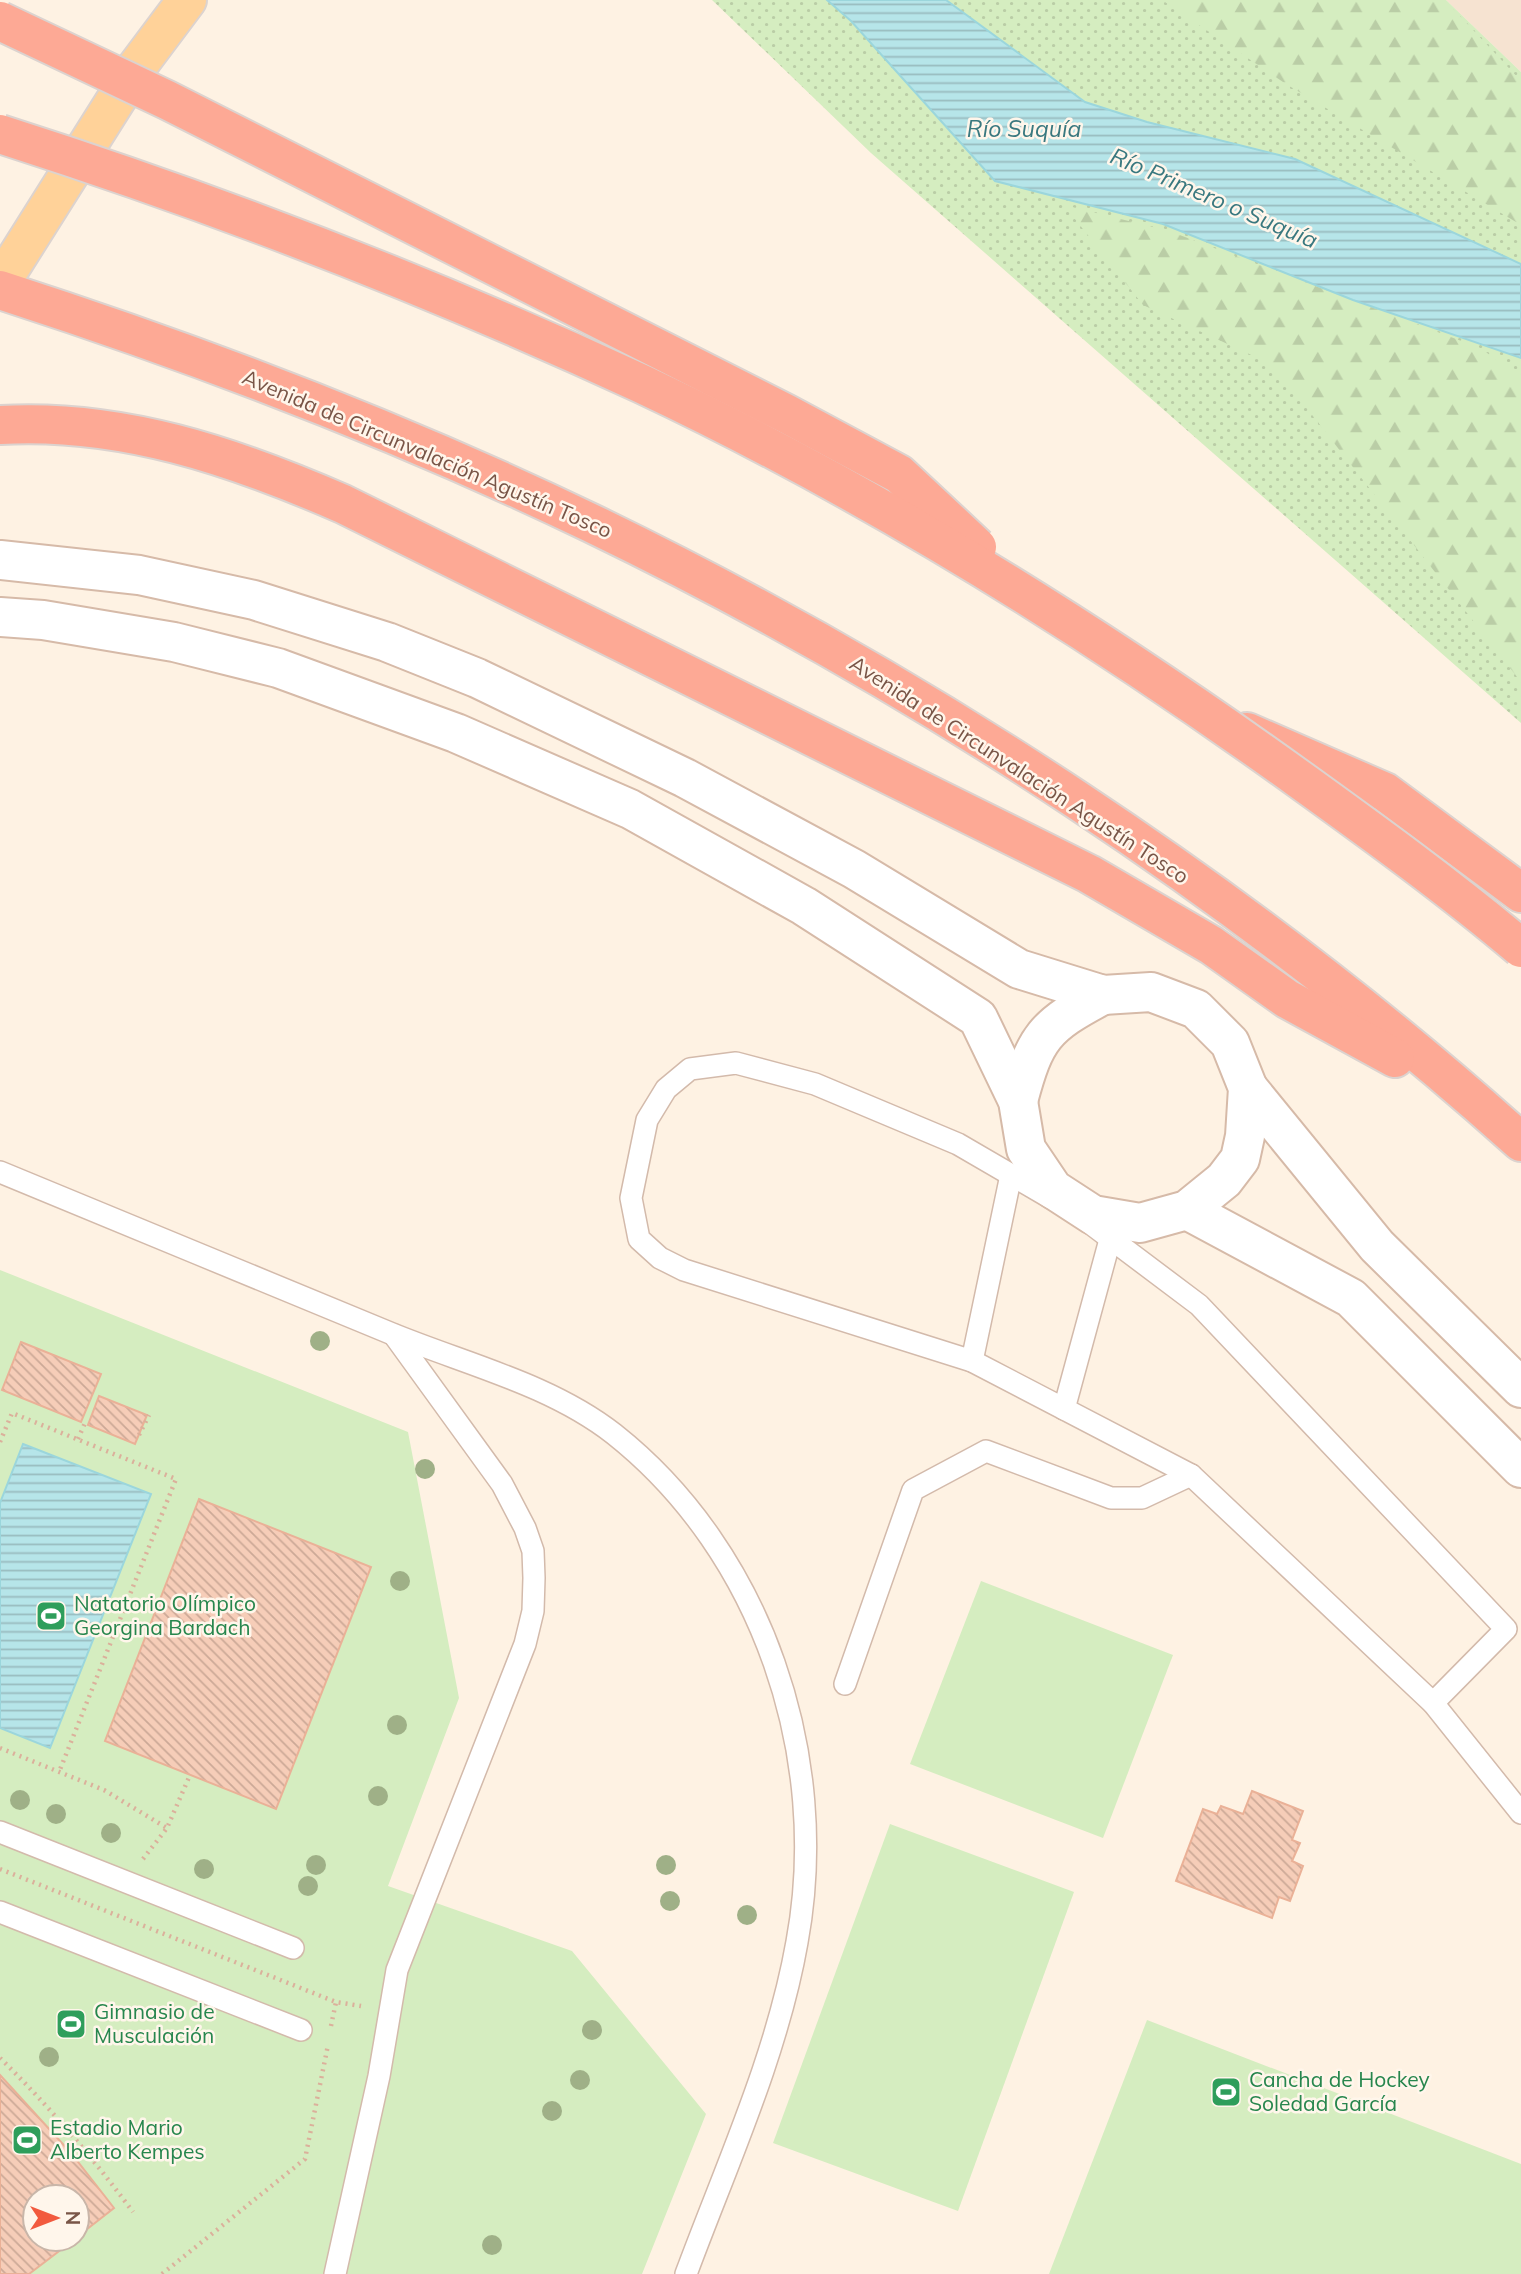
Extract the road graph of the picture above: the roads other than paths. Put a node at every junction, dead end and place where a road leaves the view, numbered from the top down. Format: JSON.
{"nodes":[{"id":1,"x":187,"y":0,"type":"edge"},
{"id":2,"x":0,"y":21,"type":"edge"},
{"id":3,"x":0,"y":135,"type":"edge"},
{"id":4,"x":0,"y":284,"type":"edge"},
{"id":5,"x":0,"y":289,"type":"edge"},
{"id":6,"x":0,"y":425,"type":"edge"},
{"id":7,"x":0,"y":560,"type":"edge"},
{"id":8,"x":1038,"y":603,"type":"junction"},
{"id":9,"x":0,"y":617,"type":"edge"},
{"id":10,"x":1212,"y":716,"type":"junction"},
{"id":11,"x":1521,"y":893,"type":"edge"},
{"id":12,"x":1521,"y":948,"type":"edge"},
{"id":13,"x":1103,"y":995,"type":"junction"},
{"id":14,"x":1248,"y":1088,"type":"junction"},
{"id":15,"x":1018,"y":1101,"type":"junction"},
{"id":16,"x":1482,"y":1107,"type":"junction"},
{"id":17,"x":1521,"y":1142,"type":"edge"},
{"id":18,"x":0,"y":1172,"type":"edge"},
{"id":19,"x":1011,"y":1175,"type":"junction"},
{"id":20,"x":1187,"y":1210,"type":"junction"},
{"id":21,"x":1111,"y":1236,"type":"junction"},
{"id":22,"x":394,"y":1335,"type":"junction"},
{"id":23,"x":972,"y":1361,"type":"junction"},
{"id":24,"x":1521,"y":1388,"type":"edge"},
{"id":25,"x":1064,"y":1409,"type":"junction"},
{"id":26,"x":1521,"y":1468,"type":"edge"},
{"id":27,"x":1191,"y":1475,"type":"junction"},
{"id":28,"x":845,"y":1684,"type":"dead end"},
{"id":29,"x":1433,"y":1703,"type":"junction"},
{"id":30,"x":1521,"y":1813,"type":"edge"},
{"id":31,"x":0,"y":1832,"type":"edge"},
{"id":32,"x":0,"y":1912,"type":"edge"},
{"id":33,"x":293,"y":1948,"type":"dead end"},
{"id":34,"x":301,"y":2030,"type":"dead end"},
{"id":35,"x":335,"y":2274,"type":"edge"},
{"id":36,"x":686,"y":2274,"type":"edge"}],
"edges":[{"from":1,"to":4,"type":"main road"},
{"from":2,"to":8,"type":"highway","bridge":true},
{"from":3,"to":8,"type":"highway","bridge":true},
{"from":5,"to":16,"type":"highway","name":"Avenida de Circunvalación Agustín Tosco"},
{"from":6,"to":16,"type":"highway"},
{"from":7,"to":13,"type":"street"},
{"from":8,"to":10,"type":"highway","bridge":true},
{"from":9,"to":15,"type":"street"},
{"from":10,"to":11,"type":"highway","bridge":true},
{"from":10,"to":12,"type":"highway","bridge":true},
{"from":13,"to":14,"type":"street"},
{"from":13,"to":15,"type":"street"},
{"from":14,"to":20,"type":"street"},
{"from":14,"to":24,"type":"street"},
{"from":15,"to":20,"type":"street"},
{"from":16,"to":17,"type":"highway","name":"Avenida de Circunvalación Agustín Tosco"},
{"from":18,"to":22,"type":"lane"},
{"from":19,"to":21,"type":"lane"},
{"from":19,"to":23,"type":"lane"},
{"from":19,"to":23,"type":"lane"},
{"from":20,"to":26,"type":"street"},
{"from":21,"to":25,"type":"lane"},
{"from":21,"to":29,"type":"lane"},
{"from":22,"to":35,"type":"lane"},
{"from":22,"to":36,"type":"lane"},
{"from":23,"to":25,"type":"lane"},
{"from":25,"to":27,"type":"lane"},
{"from":27,"to":28,"type":"lane"},
{"from":27,"to":29,"type":"lane"},
{"from":29,"to":30,"type":"lane"},
{"from":31,"to":33,"type":"lane"},
{"from":32,"to":34,"type":"lane"}]}
